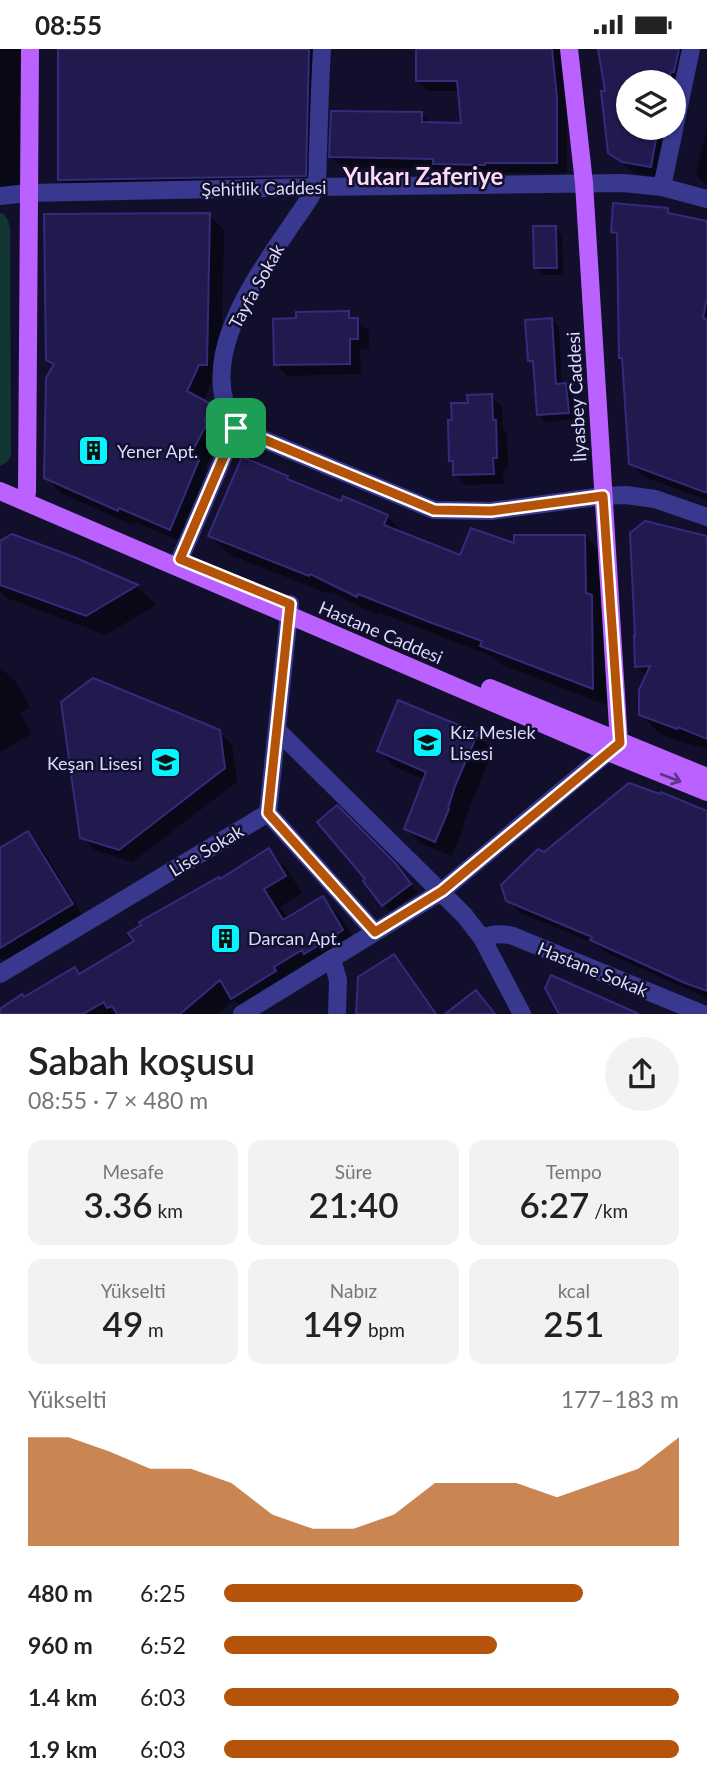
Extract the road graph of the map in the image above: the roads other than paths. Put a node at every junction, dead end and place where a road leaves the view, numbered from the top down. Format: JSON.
{"nodes":[{"id":1,"x":30,"y":49,"type":"edge"},
{"id":2,"x":322,"y":49,"type":"edge"},
{"id":3,"x":569,"y":49,"type":"edge"},
{"id":4,"x":691,"y":49,"type":"edge"},
{"id":5,"x":584,"y":183,"type":"junction"},
{"id":6,"x":316,"y":187,"type":"junction"},
{"id":7,"x":662,"y":187,"type":"junction"},
{"id":8,"x":28,"y":193,"type":"junction"},
{"id":9,"x":0,"y":196,"type":"edge"},
{"id":10,"x":707,"y":199,"type":"edge"},
{"id":11,"x":236,"y":428,"type":"junction"},
{"id":12,"x":0,"y":481,"type":"edge"},
{"id":13,"x":0,"y":491,"type":"edge"},
{"id":14,"x":27,"y":493,"type":"junction"},
{"id":15,"x":603,"y":496,"type":"junction"},
{"id":16,"x":707,"y":517,"type":"edge"},
{"id":17,"x":180,"y":559,"type":"junction"},
{"id":18,"x":289,"y":610,"type":"junction"},
{"id":19,"x":277,"y":730,"type":"junction"},
{"id":20,"x":614,"y":747,"type":"junction"},
{"id":21,"x":707,"y":777,"type":"edge"},
{"id":22,"x":707,"y":792,"type":"edge"},
{"id":23,"x":268,"y":813,"type":"junction"},
{"id":24,"x":442,"y":891,"type":"junction"},
{"id":25,"x":375,"y":932,"type":"junction"},
{"id":26,"x":482,"y":938,"type":"junction"},
{"id":27,"x":332,"y":959,"type":"junction"},
{"id":28,"x":0,"y":974,"type":"edge"},
{"id":29,"x":243,"y":1014,"type":"edge"},
{"id":30,"x":337,"y":1014,"type":"edge"},
{"id":31,"x":522,"y":1014,"type":"edge"},
{"id":32,"x":703,"y":1014,"type":"edge"}],
"edges":[{"from":1,"to":8,"type":"main road"},
{"from":2,"to":6,"type":"street"},
{"from":3,"to":5,"type":"main road","name":"İlyasbey Caddesi"},
{"from":4,"to":7,"type":"street"},
{"from":5,"to":6,"type":"street","name":"Şehitlik Caddesi"},
{"from":5,"to":7,"type":"street","name":"Şehitlik Caddesi"},
{"from":5,"to":15,"type":"main road","name":"İlyasbey Caddesi"},
{"from":6,"to":8,"type":"street","name":"Şehitlik Caddesi"},
{"from":6,"to":11,"type":"street","name":"Tayfa Sokak"},
{"from":7,"to":10,"type":"street","name":"Şehitlik Caddesi"},
{"from":8,"to":9,"type":"street","name":"Şehitlik Caddesi"},
{"from":8,"to":14,"type":"main road"},
{"from":11,"to":15,"type":"street"},
{"from":11,"to":17,"type":"street"},
{"from":12,"to":14,"type":"main road","name":"Hastane Caddesi"},
{"from":13,"to":18,"type":"main road","name":"Hastane Caddesi"},
{"from":14,"to":17,"type":"main road","name":"Hastane Caddesi"},
{"from":15,"to":16,"type":"street"},
{"from":15,"to":20,"type":"main road","name":"İlyasbey Caddesi"},
{"from":17,"to":18,"type":"main road","name":"Hastane Caddesi"},
{"from":18,"to":19,"type":"street"},
{"from":18,"to":20,"type":"main road","name":"Hastane Caddesi"},
{"from":19,"to":23,"type":"street"},
{"from":19,"to":24,"type":"street"},
{"from":20,"to":21,"type":"main road","name":"Hastane Caddesi"},
{"from":20,"to":22,"type":"main road","name":"Hastane Caddesi","one_way":true},
{"from":20,"to":24,"type":"street"},
{"from":23,"to":25,"type":"street"},
{"from":23,"to":28,"type":"street","name":"Lise Sokak"},
{"from":24,"to":25,"type":"street"},
{"from":24,"to":26,"type":"street"},
{"from":25,"to":27,"type":"street"},
{"from":26,"to":31,"type":"street"},
{"from":26,"to":32,"type":"street","name":"Hastane Sokak"},
{"from":27,"to":29,"type":"street"},
{"from":27,"to":30,"type":"street"}]}
